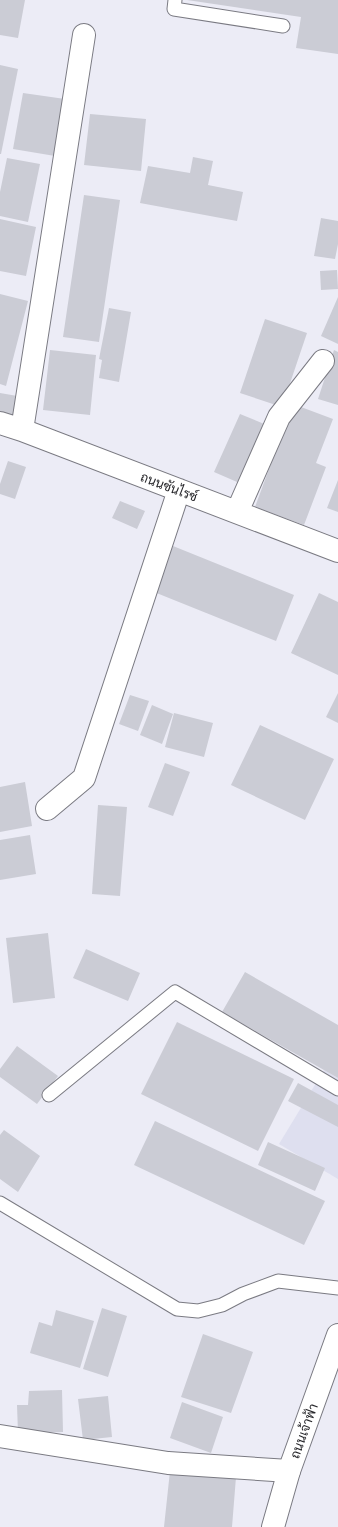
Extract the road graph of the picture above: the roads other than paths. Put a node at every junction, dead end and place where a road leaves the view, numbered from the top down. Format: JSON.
{"nodes":[{"id":1,"x":175,"y":0,"type":"edge"},
{"id":2,"x":283,"y":26,"type":"dead end"},
{"id":3,"x":84,"y":35,"type":"dead end"},
{"id":4,"x":323,"y":360,"type":"dead end"},
{"id":5,"x":0,"y":423,"type":"edge"},
{"id":6,"x":22,"y":430,"type":"junction"},
{"id":7,"x":179,"y":490,"type":"junction"},
{"id":8,"x":237,"y":512,"type":"junction"},
{"id":9,"x":338,"y":551,"type":"edge"},
{"id":10,"x":47,"y":809,"type":"dead end"},
{"id":11,"x":338,"y":1089,"type":"edge"},
{"id":12,"x":49,"y":1095,"type":"dead end"},
{"id":13,"x":0,"y":1203,"type":"edge"},
{"id":14,"x":338,"y":1288,"type":"edge"},
{"id":15,"x":338,"y":1335,"type":"edge"},
{"id":16,"x":0,"y":1436,"type":"edge"},
{"id":17,"x":289,"y":1471,"type":"junction"},
{"id":18,"x":274,"y":1527,"type":"edge"}],
"edges":[{"from":1,"to":2,"type":"lane"},
{"from":3,"to":6,"type":"street"},
{"from":4,"to":8,"type":"street"},
{"from":5,"to":6,"type":"street","name":"ถนนซันไรซ์"},
{"from":6,"to":7,"type":"street","name":"ถนนซันไรซ์"},
{"from":7,"to":8,"type":"street","name":"ถนนซันไรซ์"},
{"from":7,"to":10,"type":"street"},
{"from":8,"to":9,"type":"street","name":"ถนนซันไรซ์"},
{"from":11,"to":12,"type":"lane"},
{"from":13,"to":14,"type":"lane"},
{"from":15,"to":17,"type":"street","name":"ถนนเจ้าฟ้า"},
{"from":16,"to":17,"type":"street"},
{"from":17,"to":18,"type":"street","name":"ถนนเจ้าฟ้า"}]}
